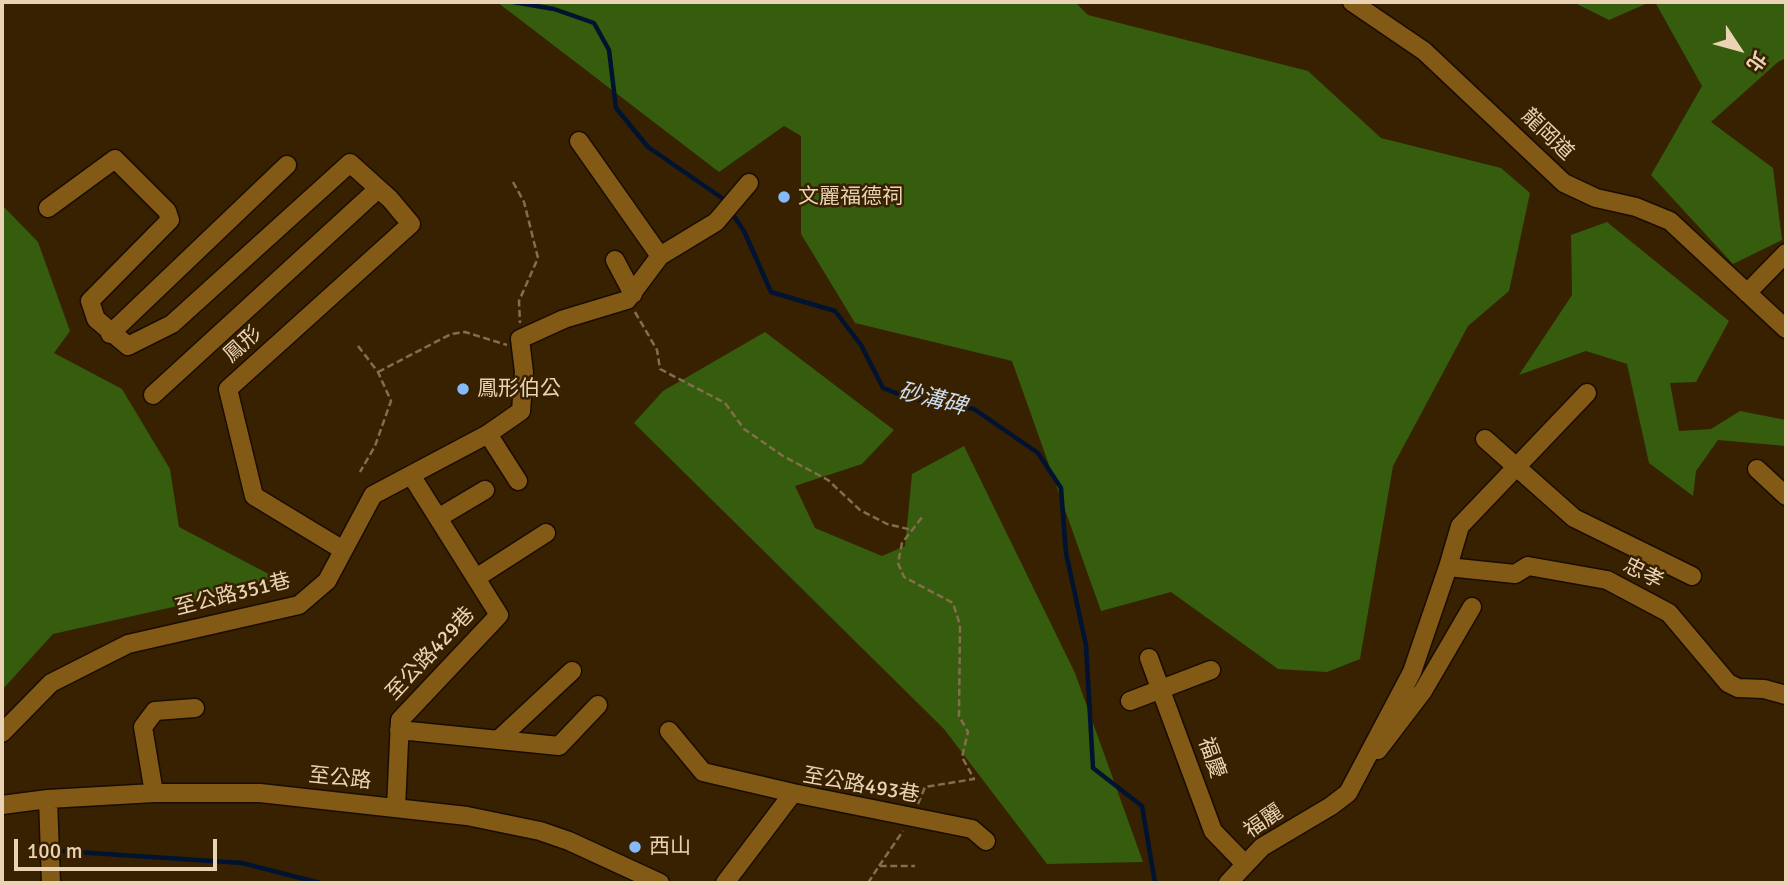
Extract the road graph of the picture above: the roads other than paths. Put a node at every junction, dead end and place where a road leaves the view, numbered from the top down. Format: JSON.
{"nodes":[{"id":1,"x":1352,"y":2,"type":"edge"},
{"id":2,"x":579,"y":141,"type":"dead end"},
{"id":3,"x":287,"y":165,"type":"dead end"},
{"id":4,"x":750,"y":183,"type":"dead end"},
{"id":5,"x":378,"y":188,"type":"junction"},
{"id":6,"x":48,"y":208,"type":"dead end"},
{"id":7,"x":1786,"y":253,"type":"edge"},
{"id":8,"x":660,"y":256,"type":"junction"},
{"id":9,"x":615,"y":260,"type":"dead end"},
{"id":10,"x":1747,"y":293,"type":"junction"},
{"id":11,"x":630,"y":297,"type":"junction"},
{"id":12,"x":1786,"y":329,"type":"edge"},
{"id":13,"x":110,"y":334,"type":"junction"},
{"id":14,"x":1587,"y":393,"type":"dead end"},
{"id":15,"x":153,"y":395,"type":"dead end"},
{"id":16,"x":488,"y":434,"type":"junction"},
{"id":17,"x":1485,"y":439,"type":"dead end"},
{"id":18,"x":1514,"y":466,"type":"junction"},
{"id":19,"x":1757,"y":469,"type":"dead end"},
{"id":20,"x":411,"y":475,"type":"junction"},
{"id":21,"x":517,"y":481,"type":"dead end"},
{"id":22,"x":485,"y":490,"type":"dead end"},
{"id":23,"x":1786,"y":496,"type":"edge"},
{"id":24,"x":438,"y":517,"type":"junction"},
{"id":25,"x":546,"y":533,"type":"dead end"},
{"id":26,"x":343,"y":550,"type":"junction"},
{"id":27,"x":1448,"y":568,"type":"junction"},
{"id":28,"x":1692,"y":576,"type":"dead end"},
{"id":29,"x":476,"y":579,"type":"junction"},
{"id":30,"x":1472,"y":607,"type":"dead end"},
{"id":31,"x":1149,"y":658,"type":"dead end"},
{"id":32,"x":1211,"y":670,"type":"dead end"},
{"id":33,"x":572,"y":671,"type":"dead end"},
{"id":34,"x":1160,"y":688,"type":"junction"},
{"id":35,"x":1786,"y":695,"type":"edge"},
{"id":36,"x":1130,"y":701,"type":"dead end"},
{"id":37,"x":598,"y":705,"type":"dead end"},
{"id":38,"x":195,"y":708,"type":"dead end"},
{"id":39,"x":399,"y":730,"type":"junction"},
{"id":40,"x":669,"y":731,"type":"dead end"},
{"id":41,"x":2,"y":733,"type":"edge"},
{"id":42,"x":498,"y":740,"type":"junction"},
{"id":43,"x":1364,"y":765,"type":"junction"},
{"id":44,"x":154,"y":793,"type":"junction"},
{"id":45,"x":793,"y":793,"type":"junction"},
{"id":46,"x":48,"y":799,"type":"junction"},
{"id":47,"x":2,"y":805,"type":"edge"},
{"id":48,"x":396,"y":808,"type":"junction"},
{"id":49,"x":986,"y":841,"type":"dead end"},
{"id":50,"x":1245,"y":864,"type":"junction"},
{"id":51,"x":51,"y":883,"type":"edge"},
{"id":52,"x":660,"y":883,"type":"edge"},
{"id":53,"x":725,"y":883,"type":"edge"},
{"id":54,"x":1228,"y":883,"type":"edge"}],
"edges":[{"from":1,"to":10,"type":"street","name":"龍岡道"},
{"from":2,"to":8,"type":"street"},
{"from":3,"to":13,"type":"street"},
{"from":4,"to":8,"type":"street"},
{"from":5,"to":13,"type":"street","name":"鳳形"},
{"from":5,"to":15,"type":"street","name":"鳳形"},
{"from":5,"to":26,"type":"street","name":"鳳形"},
{"from":6,"to":13,"type":"street"},
{"from":7,"to":10,"type":"street"},
{"from":8,"to":11,"type":"street"},
{"from":9,"to":11,"type":"street"},
{"from":10,"to":12,"type":"street","name":"龍岡道"},
{"from":11,"to":16,"type":"street","name":"至公路351巷"},
{"from":14,"to":18,"type":"street"},
{"from":16,"to":20,"type":"street","name":"至公路351巷"},
{"from":16,"to":21,"type":"street"},
{"from":17,"to":18,"type":"street","name":"忠孝"},
{"from":18,"to":27,"type":"street"},
{"from":18,"to":28,"type":"street","name":"忠孝"},
{"from":19,"to":23,"type":"street"},
{"from":20,"to":24,"type":"street","name":"至公路429巷"},
{"from":20,"to":26,"type":"street","name":"至公路351巷"},
{"from":22,"to":24,"type":"street"},
{"from":24,"to":29,"type":"street","name":"至公路429巷"},
{"from":25,"to":29,"type":"street"},
{"from":26,"to":41,"type":"street","name":"至公路351巷"},
{"from":27,"to":35,"type":"street","name":"忠孝"},
{"from":27,"to":43,"type":"street"},
{"from":29,"to":39,"type":"street","name":"至公路429巷"},
{"from":30,"to":43,"type":"street"},
{"from":31,"to":34,"type":"street","name":"福慶"},
{"from":32,"to":34,"type":"street"},
{"from":33,"to":42,"type":"street"},
{"from":34,"to":36,"type":"street"},
{"from":34,"to":50,"type":"street","name":"福慶"},
{"from":37,"to":42,"type":"street"},
{"from":38,"to":44,"type":"street"},
{"from":39,"to":42,"type":"street"},
{"from":39,"to":48,"type":"street","name":"至公路429巷"},
{"from":40,"to":45,"type":"street"},
{"from":43,"to":50,"type":"street","name":"福麗"},
{"from":44,"to":46,"type":"street","name":"至公路"},
{"from":44,"to":48,"type":"street","name":"至公路"},
{"from":45,"to":49,"type":"street","name":"至公路493巷"},
{"from":45,"to":53,"type":"street","name":"至公路493巷"},
{"from":46,"to":47,"type":"street","name":"至公路"},
{"from":46,"to":51,"type":"street"},
{"from":48,"to":52,"type":"street","name":"至公路"},
{"from":50,"to":54,"type":"street","name":"福麗"}]}
